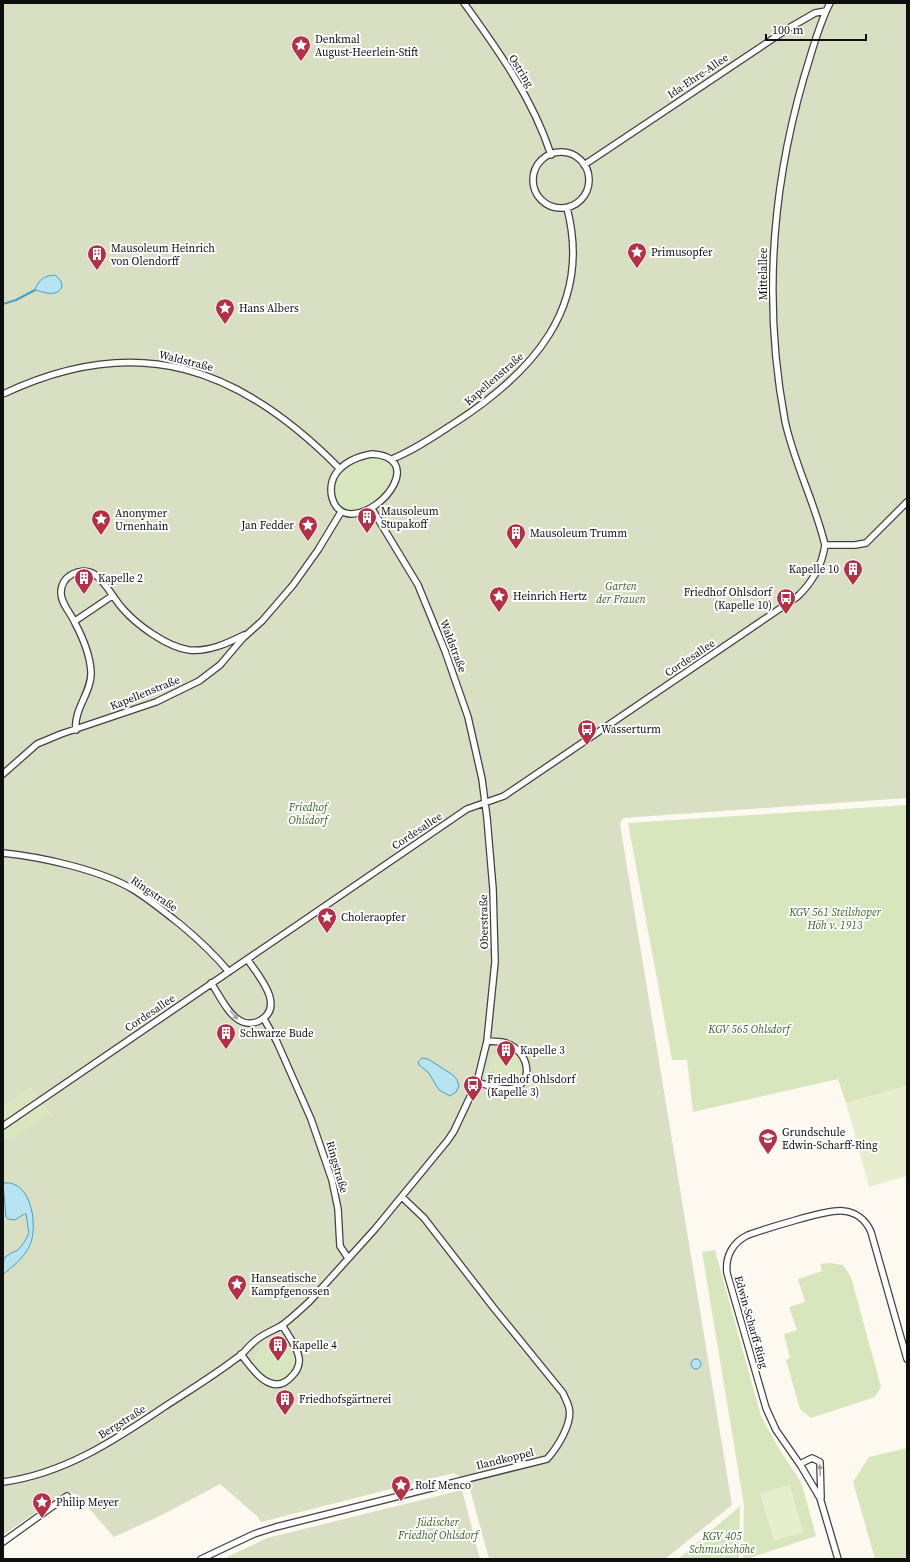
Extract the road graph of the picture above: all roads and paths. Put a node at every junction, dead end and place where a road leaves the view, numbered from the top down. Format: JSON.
{"nodes":[{"id":1,"x":464,"y":3,"type":"edge"},
{"id":2,"x":830,"y":3,"type":"edge"},
{"id":3,"x":826,"y":11,"type":"junction"},
{"id":4,"x":551,"y":155,"type":"junction"},
{"id":5,"x":584,"y":165,"type":"junction"},
{"id":6,"x":567,"y":208,"type":"junction"},
{"id":7,"x":3,"y":394,"type":"edge"},
{"id":8,"x":392,"y":459,"type":"junction"},
{"id":9,"x":340,"y":469,"type":"junction"},
{"id":10,"x":907,"y":502,"type":"edge"},
{"id":11,"x":372,"y":509,"type":"junction"},
{"id":12,"x":341,"y":512,"type":"junction"},
{"id":13,"x":825,"y":545,"type":"junction"},
{"id":14,"x":112,"y":596,"type":"junction"},
{"id":15,"x":74,"y":621,"type":"junction"},
{"id":16,"x":250,"y":632,"type":"junction"},
{"id":17,"x":76,"y":730,"type":"junction"},
{"id":18,"x":3,"y":774,"type":"edge"},
{"id":19,"x":485,"y":802,"type":"junction"},
{"id":20,"x":3,"y":853,"type":"edge"},
{"id":21,"x":247,"y":959,"type":"junction"},
{"id":22,"x":228,"y":972,"type":"junction"},
{"id":23,"x":211,"y":983,"type":"junction"},
{"id":24,"x":264,"y":1019,"type":"junction"},
{"id":25,"x":487,"y":1041,"type":"junction"},
{"id":26,"x":477,"y":1082,"type":"junction"},
{"id":27,"x":3,"y":1126,"type":"edge"},
{"id":28,"x":402,"y":1197,"type":"junction"},
{"id":29,"x":375,"y":1229,"type":"joint"},
{"id":30,"x":348,"y":1258,"type":"junction"},
{"id":31,"x":282,"y":1325,"type":"junction"},
{"id":32,"x":241,"y":1354,"type":"junction"},
{"id":33,"x":907,"y":1359,"type":"edge"},
{"id":34,"x":800,"y":1464,"type":"junction"},
{"id":35,"x":3,"y":1482,"type":"edge"},
{"id":36,"x":67,"y":1496,"type":"dead end"},
{"id":37,"x":821,"y":1500,"type":"junction"},
{"id":38,"x":3,"y":1542,"type":"edge"},
{"id":39,"x":201,"y":1559,"type":"edge"},
{"id":40,"x":838,"y":1559,"type":"edge"}],
"edges":[{"from":1,"to":4,"type":"street","name":"Ostring"},
{"from":2,"to":3,"type":"street","name":"Mittelallee"},
{"from":3,"to":5,"type":"street","name":"Ida-Ehre-Allee"},
{"from":3,"to":13,"type":"street","name":"Mittelallee"},
{"from":4,"to":5,"type":"street"},
{"from":4,"to":6,"type":"street"},
{"from":5,"to":6,"type":"street"},
{"from":6,"to":8,"type":"street","name":"Kapellenstraße"},
{"from":7,"to":9,"type":"street","name":"Waldstraße"},
{"from":8,"to":9,"type":"street"},
{"from":8,"to":11,"type":"street"},
{"from":9,"to":12,"type":"street"},
{"from":10,"to":13,"type":"street"},
{"from":11,"to":12,"type":"street"},
{"from":11,"to":19,"type":"street","name":"Waldstraße"},
{"from":12,"to":16,"type":"street","name":"Kapellenstraße"},
{"from":13,"to":19,"type":"street","name":"Cordesallee"},
{"from":14,"to":15,"type":"street"},
{"from":14,"to":15,"type":"street","name":"Kapellenstraße"},
{"from":14,"to":16,"type":"street","name":"Kapellenstraße"},
{"from":15,"to":17,"type":"street","name":"Kapellenstraße"},
{"from":16,"to":17,"type":"street","name":"Kapellenstraße"},
{"from":17,"to":18,"type":"street","name":"Kapellenstraße"},
{"from":19,"to":21,"type":"street","name":"Cordesallee"},
{"from":19,"to":25,"type":"street","name":"Oberstraße"},
{"from":20,"to":22,"type":"street","name":"Ringstraße"},
{"from":21,"to":22,"type":"street","name":"Cordesallee"},
{"from":21,"to":24,"type":"street"},
{"from":22,"to":23,"type":"street","name":"Cordesallee"},
{"from":23,"to":24,"type":"street","one_way":true},
{"from":23,"to":27,"type":"street","name":"Cordesallee"},
{"from":24,"to":30,"type":"street","name":"Ringstraße"},
{"from":25,"to":26,"type":"street","name":"Oberstraße"},
{"from":25,"to":26,"type":"street"},
{"from":26,"to":28,"type":"street","name":"Oberstraße"},
{"from":28,"to":29,"type":"street","name":"Oberstraße"},
{"from":28,"to":39,"type":"street","name":"Ilandkoppel"},
{"from":29,"to":30,"type":"street","name":"Bergstraße"},
{"from":30,"to":31,"type":"street","name":"Bergstraße"},
{"from":31,"to":32,"type":"street","name":"Bergstraße"},
{"from":31,"to":32,"type":"street"},
{"from":32,"to":35,"type":"street","name":"Bergstraße"},
{"from":33,"to":34,"type":"street","name":"Edwin-Scharff-Ring"},
{"from":34,"to":37,"type":"street","name":"Edwin-Scharff-Ring"},
{"from":37,"to":34,"type":"street","name":"Edwin-Scharff-Ring","one_way":true},
{"from":36,"to":38,"type":"street"},
{"from":37,"to":40,"type":"street","name":"Edwin-Scharff-Ring"}]}
